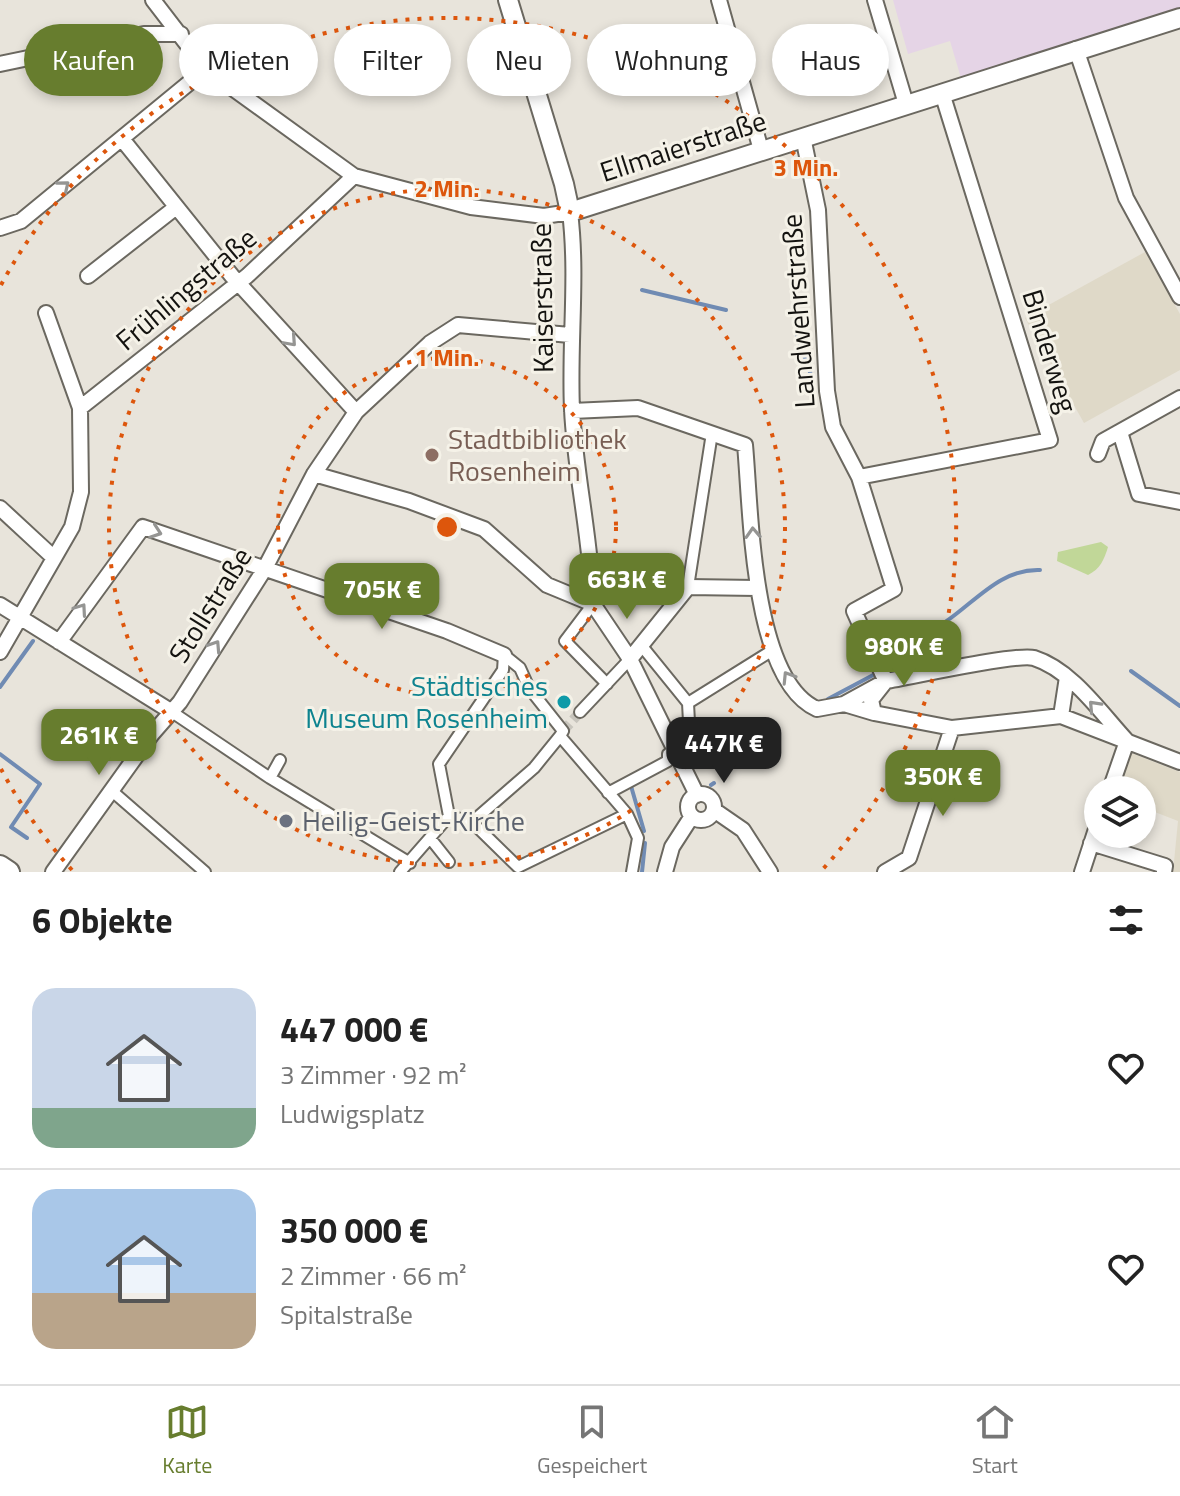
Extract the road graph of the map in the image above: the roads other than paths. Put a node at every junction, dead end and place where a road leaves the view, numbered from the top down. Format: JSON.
{"nodes":[{"id":1,"x":153,"y":0,"type":"edge"},
{"id":2,"x":508,"y":0,"type":"edge"},
{"id":3,"x":719,"y":0,"type":"edge"},
{"id":4,"x":875,"y":0,"type":"edge"},
{"id":5,"x":1180,"y":18,"type":"edge"},
{"id":6,"x":179,"y":32,"type":"edge"},
{"id":7,"x":179,"y":34,"type":"edge"},
{"id":8,"x":1076,"y":49,"type":"junction"},
{"id":9,"x":0,"y":64,"type":"edge"},
{"id":10,"x":179,"y":92,"type":"edge"},
{"id":11,"x":942,"y":93,"type":"junction"},
{"id":12,"x":243,"y":96,"type":"edge"},
{"id":13,"x":906,"y":104,"type":"junction"},
{"id":14,"x":803,"y":137,"type":"junction"},
{"id":15,"x":122,"y":139,"type":"junction"},
{"id":16,"x":761,"y":150,"type":"junction"},
{"id":17,"x":354,"y":176,"type":"junction"},
{"id":18,"x":175,"y":208,"type":"junction"},
{"id":19,"x":570,"y":212,"type":"junction"},
{"id":20,"x":0,"y":228,"type":"edge"},
{"id":21,"x":88,"y":276,"type":"dead end"},
{"id":22,"x":238,"y":283,"type":"junction"},
{"id":23,"x":1180,"y":297,"type":"edge"},
{"id":24,"x":46,"y":313,"type":"dead end"},
{"id":25,"x":570,"y":335,"type":"junction"},
{"id":26,"x":1180,"y":398,"type":"edge"},
{"id":27,"x":80,"y":408,"type":"junction"},
{"id":28,"x":572,"y":411,"type":"junction"},
{"id":29,"x":356,"y":412,"type":"junction"},
{"id":30,"x":1120,"y":432,"type":"junction"},
{"id":31,"x":712,"y":433,"type":"junction"},
{"id":32,"x":1098,"y":454,"type":"dead end"},
{"id":33,"x":314,"y":474,"type":"junction"},
{"id":34,"x":859,"y":477,"type":"junction"},
{"id":35,"x":1180,"y":502,"type":"edge"},
{"id":36,"x":0,"y":508,"type":"edge"},
{"id":37,"x":53,"y":557,"type":"junction"},
{"id":38,"x":264,"y":570,"type":"junction"},
{"id":39,"x":688,"y":587,"type":"junction"},
{"id":40,"x":757,"y":588,"type":"junction"},
{"id":41,"x":593,"y":604,"type":"junction"},
{"id":42,"x":0,"y":605,"type":"edge"},
{"id":43,"x":20,"y":617,"type":"junction"},
{"id":44,"x":59,"y":642,"type":"junction"},
{"id":45,"x":641,"y":645,"type":"junction"},
{"id":46,"x":773,"y":650,"type":"junction"},
{"id":47,"x":0,"y":652,"type":"edge"},
{"id":48,"x":504,"y":655,"type":"junction"},
{"id":49,"x":630,"y":659,"type":"junction"},
{"id":50,"x":883,"y":673,"type":"junction"},
{"id":51,"x":1067,"y":677,"type":"junction"},
{"id":52,"x":607,"y":684,"type":"junction"},
{"id":53,"x":688,"y":703,"type":"junction"},
{"id":54,"x":844,"y":704,"type":"junction"},
{"id":55,"x":172,"y":712,"type":"junction"},
{"id":56,"x":580,"y":712,"type":"tunnel mouth"},
{"id":57,"x":874,"y":713,"type":"junction"},
{"id":58,"x":1061,"y":716,"type":"junction"},
{"id":59,"x":952,"y":728,"type":"junction"},
{"id":60,"x":560,"y":736,"type":"junction"},
{"id":61,"x":1127,"y":741,"type":"junction"},
{"id":62,"x":676,"y":751,"type":"junction"},
{"id":63,"x":280,"y":760,"type":"dead end"},
{"id":64,"x":1180,"y":762,"type":"edge"},
{"id":65,"x":1115,"y":776,"type":"edge"},
{"id":66,"x":270,"y":778,"type":"junction"},
{"id":67,"x":112,"y":791,"type":"junction"},
{"id":68,"x":608,"y":793,"type":"junction"},
{"id":69,"x":697,"y":795,"type":"junction"},
{"id":70,"x":714,"y":810,"type":"junction"},
{"id":71,"x":627,"y":814,"type":"junction"},
{"id":72,"x":449,"y":816,"type":"junction"},
{"id":73,"x":692,"y":816,"type":"junction"},
{"id":74,"x":472,"y":822,"type":"junction"},
{"id":75,"x":430,"y":838,"type":"junction"},
{"id":76,"x":1089,"y":848,"type":"edge"},
{"id":77,"x":1107,"y":848,"type":"edge"},
{"id":78,"x":449,"y":862,"type":"dead end"},
{"id":79,"x":410,"y":863,"type":"junction"},
{"id":80,"x":0,"y":866,"type":"edge"},
{"id":81,"x":515,"y":869,"type":"edge"},
{"id":82,"x":9,"y":872,"type":"edge"},
{"id":83,"x":53,"y":872,"type":"edge"},
{"id":84,"x":205,"y":872,"type":"edge"},
{"id":85,"x":400,"y":872,"type":"edge"},
{"id":86,"x":632,"y":872,"type":"edge"},
{"id":87,"x":665,"y":872,"type":"edge"},
{"id":88,"x":770,"y":872,"type":"edge"},
{"id":89,"x":885,"y":872,"type":"edge"},
{"id":90,"x":1082,"y":872,"type":"edge"},
{"id":91,"x":1164,"y":872,"type":"edge"}],
"edges":[{"from":1,"to":6,"type":"street"},
{"from":2,"to":19,"type":"street","name":"Kaiserstraße"},
{"from":3,"to":16,"type":"street"},
{"from":4,"to":13,"type":"street"},
{"from":5,"to":8,"type":"street","name":"Ellmaierstraße"},
{"from":7,"to":9,"type":"street"},
{"from":8,"to":11,"type":"street","name":"Ellmaierstraße"},
{"from":8,"to":23,"type":"street"},
{"from":10,"to":15,"type":"street"},
{"from":11,"to":13,"type":"street","name":"Ellmaierstraße"},
{"from":11,"to":34,"type":"street","name":"Binderweg"},
{"from":12,"to":17,"type":"street"},
{"from":13,"to":14,"type":"street","name":"Ellmaierstraße"},
{"from":14,"to":16,"type":"street","name":"Ellmaierstraße"},
{"from":14,"to":34,"type":"street","name":"Landwehrstraße"},
{"from":15,"to":18,"type":"street"},
{"from":20,"to":15,"type":"street","one_way":true},
{"from":16,"to":19,"type":"street","name":"Ellmaierstraße"},
{"from":17,"to":19,"type":"street"},
{"from":17,"to":22,"type":"street","name":"Frühlingstraße"},
{"from":18,"to":21,"type":"street"},
{"from":18,"to":22,"type":"street"},
{"from":19,"to":25,"type":"street","name":"Kaiserstraße"},
{"from":22,"to":27,"type":"street","name":"Frühlingstraße"},
{"from":22,"to":29,"type":"street","one_way":true},
{"from":24,"to":27,"type":"street"},
{"from":25,"to":28,"type":"street","name":"Kaiserstraße"},
{"from":25,"to":29,"type":"street","name":"Stollstraße"},
{"from":26,"to":30,"type":"street"},
{"from":27,"to":37,"type":"street"},
{"from":28,"to":31,"type":"street"},
{"from":28,"to":41,"type":"street","name":"Kaiserstraße"},
{"from":29,"to":33,"type":"street","name":"Stollstraße"},
{"from":30,"to":32,"type":"street"},
{"from":30,"to":35,"type":"street"},
{"from":31,"to":39,"type":"street"},
{"from":40,"to":31,"type":"street","one_way":true},
{"from":33,"to":38,"type":"street","name":"Stollstraße"},
{"from":33,"to":41,"type":"street"},
{"from":34,"to":50,"type":"street","name":"Landwehrstraße"},
{"from":36,"to":37,"type":"street"},
{"from":37,"to":43,"type":"street"},
{"from":44,"to":38,"type":"street","one_way":true},
{"from":38,"to":48,"type":"street"},
{"from":55,"to":38,"type":"street","name":"Stollstraße","one_way":true},
{"from":39,"to":40,"type":"street"},
{"from":39,"to":45,"type":"street"},
{"from":40,"to":46,"type":"street"},
{"from":41,"to":49,"type":"street"},
{"from":41,"to":52,"type":"street"},
{"from":42,"to":43,"type":"street"},
{"from":43,"to":44,"type":"street"},
{"from":43,"to":47,"type":"street"},
{"from":44,"to":55,"type":"street"},
{"from":45,"to":49,"type":"street"},
{"from":45,"to":53,"type":"street"},
{"from":46,"to":53,"type":"street"},
{"from":54,"to":46,"type":"street","one_way":true},
{"from":48,"to":60,"type":"street"},
{"from":48,"to":72,"type":"street"},
{"from":49,"to":52,"type":"street"},
{"from":49,"to":62,"type":"street"},
{"from":50,"to":51,"type":"street"},
{"from":50,"to":54,"type":"street"},
{"from":50,"to":57,"type":"street"},
{"from":51,"to":58,"type":"street"},
{"from":61,"to":51,"type":"street","one_way":true},
{"from":52,"to":56,"type":"street"},
{"from":53,"to":62,"type":"street"},
{"from":54,"to":57,"type":"street"},
{"from":55,"to":66,"type":"street"},
{"from":55,"to":67,"type":"street","name":"Stollstraße"},
{"from":57,"to":59,"type":"street"},
{"from":58,"to":59,"type":"street"},
{"from":58,"to":61,"type":"street"},
{"from":59,"to":89,"type":"street"},
{"from":60,"to":68,"type":"street"},
{"from":60,"to":74,"type":"street"},
{"from":61,"to":64,"type":"street"},
{"from":61,"to":65,"type":"street"},
{"from":62,"to":68,"type":"street"},
{"from":62,"to":69,"type":"street"},
{"from":63,"to":66,"type":"street"},
{"from":66,"to":79,"type":"street"},
{"from":67,"to":83,"type":"street","name":"Stollstraße"},
{"from":67,"to":84,"type":"street"},
{"from":68,"to":71,"type":"street"},
{"from":69,"to":70,"type":"street"},
{"from":69,"to":73,"type":"street"},
{"from":70,"to":73,"type":"street"},
{"from":70,"to":88,"type":"street"},
{"from":71,"to":81,"type":"street"},
{"from":71,"to":86,"type":"street"},
{"from":72,"to":74,"type":"street"},
{"from":72,"to":75,"type":"street"},
{"from":73,"to":87,"type":"street"},
{"from":74,"to":81,"type":"street"},
{"from":75,"to":78,"type":"street"},
{"from":75,"to":79,"type":"street"},
{"from":76,"to":90,"type":"street"},
{"from":77,"to":91,"type":"street"},
{"from":79,"to":85,"type":"street"},
{"from":80,"to":82,"type":"main road"}]}
